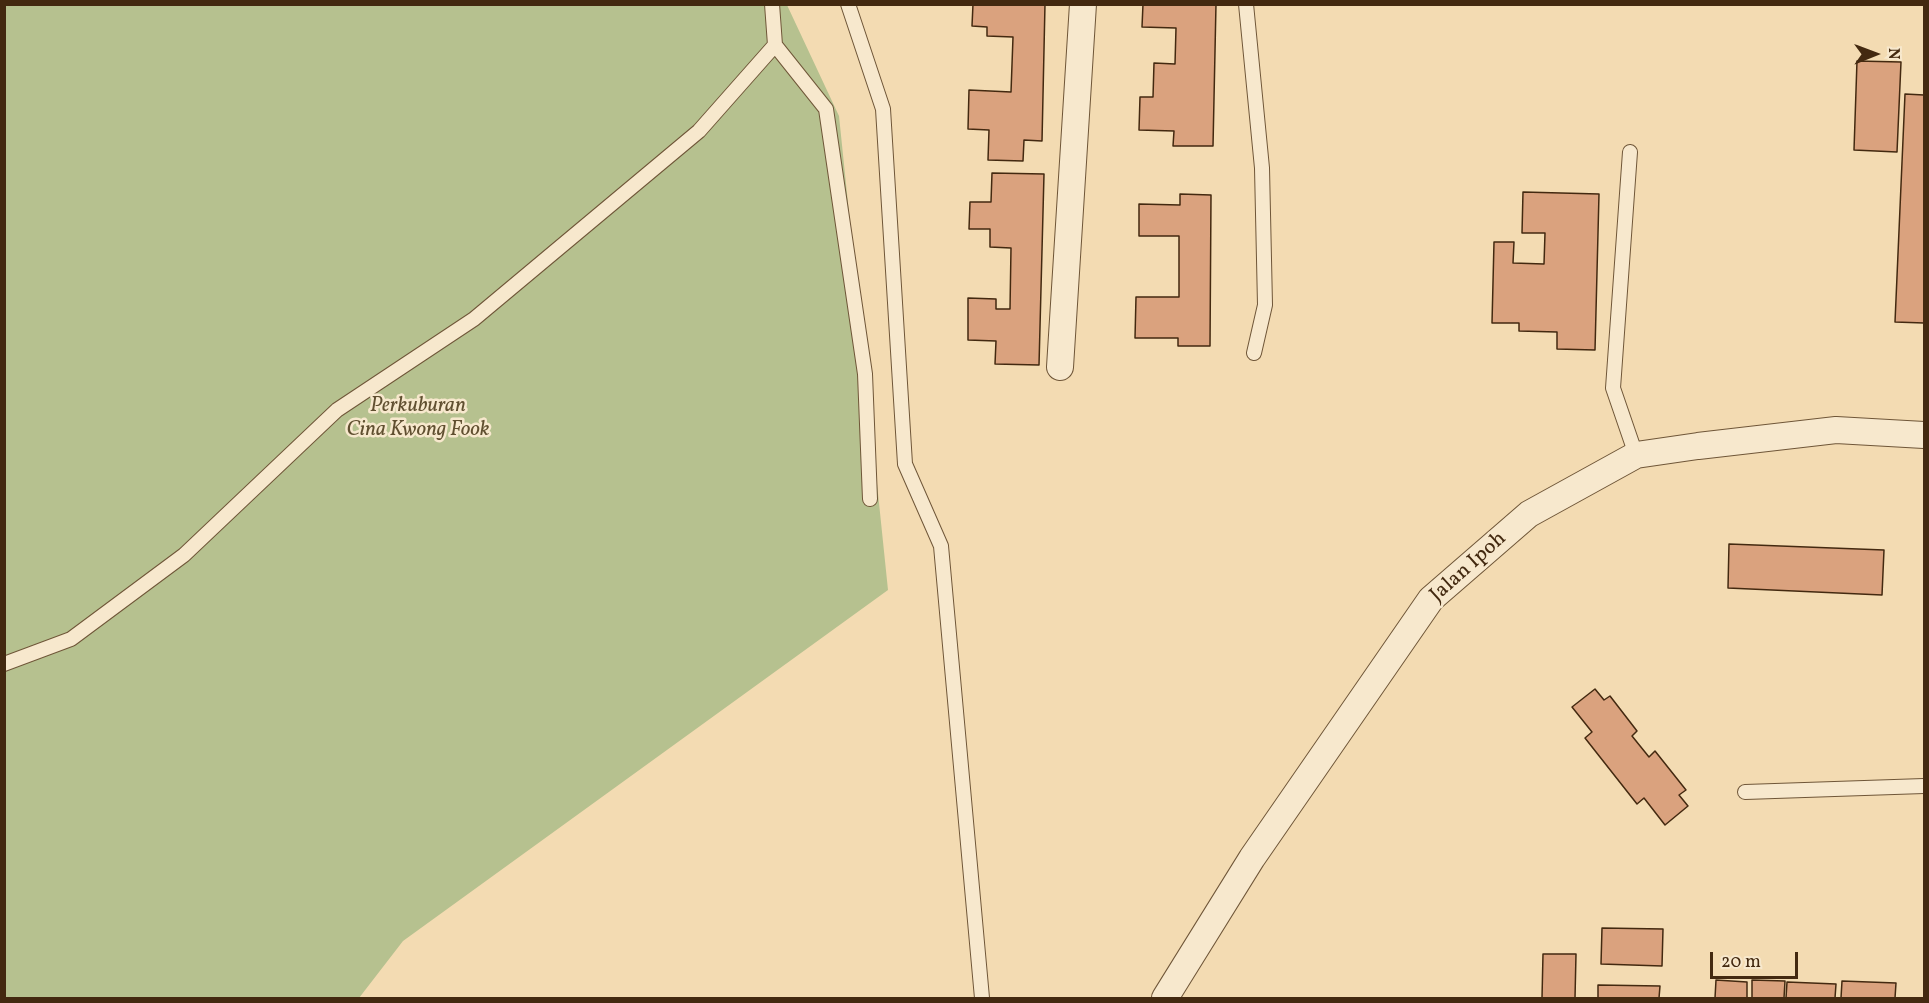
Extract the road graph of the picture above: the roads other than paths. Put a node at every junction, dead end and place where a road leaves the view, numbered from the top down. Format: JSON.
{"nodes":[{"id":1,"x":772,"y":4,"type":"edge"},
{"id":2,"x":848,"y":4,"type":"edge"},
{"id":3,"x":1083,"y":4,"type":"edge"},
{"id":4,"x":1246,"y":4,"type":"edge"},
{"id":5,"x":775,"y":45,"type":"junction"},
{"id":6,"x":1630,"y":152,"type":"dead end"},
{"id":7,"x":1254,"y":353,"type":"dead end"},
{"id":8,"x":1060,"y":367,"type":"dead end"},
{"id":9,"x":1924,"y":435,"type":"edge"},
{"id":10,"x":1636,"y":455,"type":"junction"},
{"id":11,"x":870,"y":499,"type":"dead end"},
{"id":12,"x":4,"y":664,"type":"edge"},
{"id":13,"x":1924,"y":786,"type":"edge"},
{"id":14,"x":1744,"y":792,"type":"dead end"},
{"id":15,"x":982,"y":999,"type":"edge"},
{"id":16,"x":1165,"y":999,"type":"edge"}],
"edges":[{"from":1,"to":5,"type":"lane"},
{"from":2,"to":15,"type":"lane"},
{"from":3,"to":8,"type":"street"},
{"from":4,"to":7,"type":"lane"},
{"from":5,"to":11,"type":"lane"},
{"from":5,"to":12,"type":"lane"},
{"from":6,"to":10,"type":"lane"},
{"from":9,"to":10,"type":"street","name":"Jalan Ipoh"},
{"from":10,"to":16,"type":"street","name":"Jalan Ipoh"},
{"from":13,"to":14,"type":"lane"}]}
